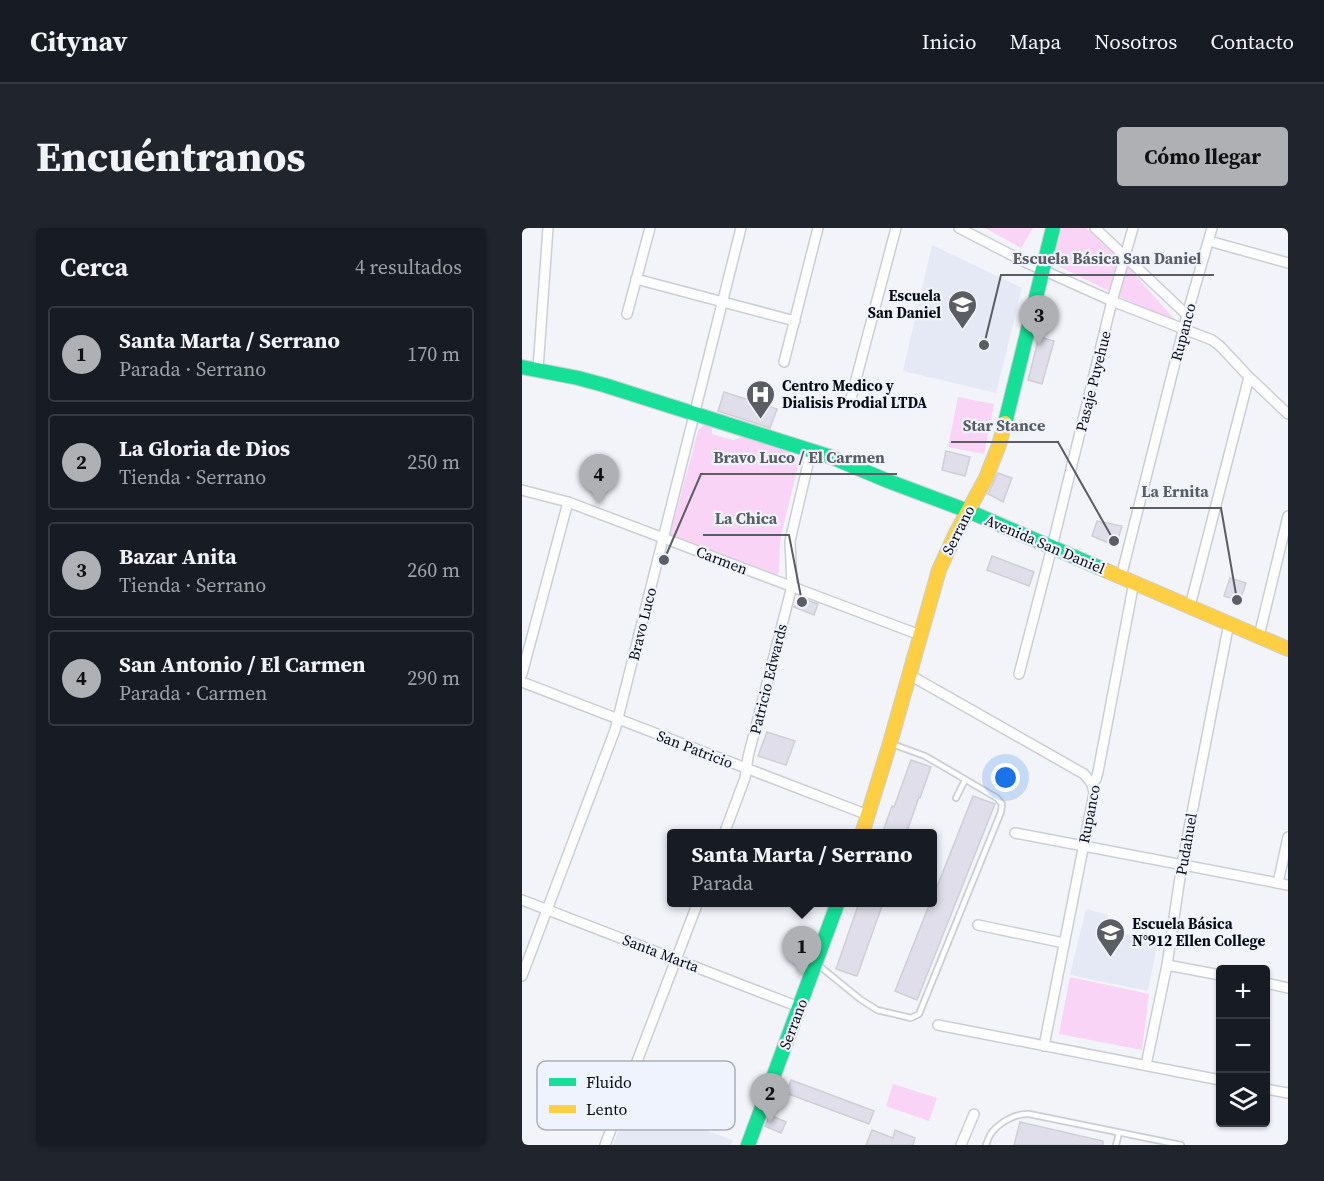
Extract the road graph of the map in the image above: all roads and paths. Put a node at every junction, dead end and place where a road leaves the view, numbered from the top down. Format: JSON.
{"nodes":[{"id":1,"x":548,"y":228,"type":"edge"},
{"id":2,"x":650,"y":228,"type":"edge"},
{"id":3,"x":741,"y":228,"type":"edge"},
{"id":4,"x":818,"y":228,"type":"edge"},
{"id":5,"x":896,"y":228,"type":"edge"},
{"id":6,"x":959,"y":228,"type":"edge"},
{"id":7,"x":1053,"y":228,"type":"edge"},
{"id":8,"x":1095,"y":228,"type":"edge"},
{"id":9,"x":1133,"y":228,"type":"edge"},
{"id":10,"x":1212,"y":228,"type":"edge"},
{"id":11,"x":1209,"y":241,"type":"junction"},
{"id":12,"x":1124,"y":256,"type":"junction"},
{"id":13,"x":1288,"y":263,"type":"edge"},
{"id":14,"x":1043,"y":270,"type":"junction"},
{"id":15,"x":636,"y":279,"type":"junction"},
{"id":16,"x":723,"y":301,"type":"junction"},
{"id":17,"x":1112,"y":301,"type":"junction"},
{"id":18,"x":627,"y":314,"type":"dead end"},
{"id":19,"x":1187,"y":315,"type":"junction"},
{"id":20,"x":795,"y":321,"type":"junction"},
{"id":21,"x":1184,"y":329,"type":"junction"},
{"id":22,"x":784,"y":362,"type":"dead end"},
{"id":23,"x":522,"y":367,"type":"edge"},
{"id":24,"x":538,"y":369,"type":"junction"},
{"id":25,"x":1249,"y":376,"type":"junction"},
{"id":26,"x":850,"y":402,"type":"dead end"},
{"id":27,"x":694,"y":414,"type":"junction"},
{"id":28,"x":1288,"y":414,"type":"edge"},
{"id":29,"x":811,"y":451,"type":"junction"},
{"id":30,"x":522,"y":490,"type":"edge"},
{"id":31,"x":568,"y":502,"type":"junction"},
{"id":32,"x":968,"y":511,"type":"junction"},
{"id":33,"x":1288,"y":516,"type":"edge"},
{"id":34,"x":663,"y":537,"type":"junction"},
{"id":35,"x":1052,"y":547,"type":"junction"},
{"id":36,"x":1127,"y":579,"type":"junction"},
{"id":37,"x":792,"y":586,"type":"junction"},
{"id":38,"x":1190,"y":606,"type":"junction"},
{"id":39,"x":1229,"y":623,"type":"junction"},
{"id":40,"x":920,"y":635,"type":"junction"},
{"id":41,"x":1259,"y":636,"type":"junction"},
{"id":42,"x":1288,"y":649,"type":"edge"},
{"id":43,"x":522,"y":674,"type":"edge"},
{"id":44,"x":908,"y":674,"type":"junction"},
{"id":45,"x":1019,"y":674,"type":"dead end"},
{"id":46,"x":522,"y":682,"type":"edge"},
{"id":47,"x":618,"y":719,"type":"junction"},
{"id":48,"x":890,"y":743,"type":"junction"},
{"id":49,"x":746,"y":768,"type":"junction"},
{"id":50,"x":965,"y":780,"type":"junction"},
{"id":51,"x":1092,"y":784,"type":"junction"},
{"id":52,"x":956,"y":798,"type":"dead end"},
{"id":53,"x":868,"y":815,"type":"junction"},
{"id":54,"x":726,"y":829,"type":"edge"},
{"id":55,"x":864,"y":829,"type":"edge"},
{"id":56,"x":1015,"y":833,"type":"dead end"},
{"id":57,"x":1288,"y":837,"type":"edge"},
{"id":58,"x":1083,"y":845,"type":"junction"},
{"id":59,"x":1182,"y":864,"type":"junction"},
{"id":60,"x":1283,"y":884,"type":"edge"},
{"id":61,"x":522,"y":900,"type":"edge"},
{"id":62,"x":696,"y":907,"type":"edge"},
{"id":63,"x":837,"y":907,"type":"edge"},
{"id":64,"x":548,"y":910,"type":"junction"},
{"id":65,"x":978,"y":924,"type":"dead end"},
{"id":66,"x":1064,"y":943,"type":"junction"},
{"id":67,"x":676,"y":959,"type":"junction"},
{"id":68,"x":816,"y":963,"type":"junction"},
{"id":69,"x":1167,"y":964,"type":"junction"},
{"id":70,"x":1216,"y":974,"type":"edge"},
{"id":71,"x":522,"y":976,"type":"edge"},
{"id":72,"x":1270,"y":984,"type":"edge"},
{"id":73,"x":1288,"y":988,"type":"edge"},
{"id":74,"x":800,"y":1006,"type":"junction"},
{"id":75,"x":938,"y":1025,"type":"dead end"},
{"id":76,"x":1044,"y":1046,"type":"junction"},
{"id":77,"x":637,"y":1061,"type":"edge"},
{"id":78,"x":1146,"y":1065,"type":"junction"},
{"id":79,"x":1216,"y":1079,"type":"edge"},
{"id":80,"x":1270,"y":1090,"type":"edge"},
{"id":81,"x":1288,"y":1093,"type":"edge"},
{"id":82,"x":974,"y":1114,"type":"dead end"},
{"id":83,"x":611,"y":1130,"type":"edge"},
{"id":84,"x":1119,"y":1133,"type":"junction"},
{"id":85,"x":605,"y":1145,"type":"edge"},
{"id":86,"x":748,"y":1145,"type":"edge"},
{"id":87,"x":961,"y":1145,"type":"edge"},
{"id":88,"x":986,"y":1145,"type":"edge"},
{"id":89,"x":1116,"y":1145,"type":"edge"},
{"id":90,"x":1181,"y":1145,"type":"edge"}],
"edges":[{"from":1,"to":24,"type":"street"},
{"from":2,"to":15,"type":"street"},
{"from":3,"to":16,"type":"street","name":"Bravo Luco"},
{"from":4,"to":20,"type":"street"},
{"from":5,"to":26,"type":"street"},
{"from":6,"to":14,"type":"street"},
{"from":7,"to":14,"type":"main road","name":"Serrano"},
{"from":8,"to":12,"type":"street"},
{"from":9,"to":12,"type":"street","name":"Pasaje Puyehue"},
{"from":10,"to":11,"type":"street","name":"Rupanco"},
{"from":11,"to":13,"type":"street"},
{"from":11,"to":19,"type":"street","name":"Rupanco"},
{"from":12,"to":17,"type":"street","name":"Pasaje Puyehue"},
{"from":12,"to":19,"type":"street"},
{"from":14,"to":17,"type":"street"},
{"from":14,"to":32,"type":"main road","name":"Serrano"},
{"from":15,"to":16,"type":"street"},
{"from":15,"to":18,"type":"street"},
{"from":16,"to":20,"type":"street"},
{"from":16,"to":27,"type":"street","name":"Bravo Luco"},
{"from":17,"to":21,"type":"street"},
{"from":17,"to":35,"type":"street","name":"Pasaje Puyehue"},
{"from":19,"to":21,"type":"street","name":"Rupanco"},
{"from":20,"to":22,"type":"street"},
{"from":21,"to":25,"type":"street"},
{"from":21,"to":36,"type":"street","name":"Rupanco"},
{"from":23,"to":24,"type":"main road","name":"Avenida San Daniel"},
{"from":24,"to":27,"type":"main road","name":"Avenida San Daniel"},
{"from":25,"to":28,"type":"street"},
{"from":25,"to":38,"type":"street"},
{"from":27,"to":29,"type":"main road","name":"Avenida San Daniel"},
{"from":27,"to":34,"type":"street","name":"Bravo Luco"},
{"from":29,"to":32,"type":"main road","name":"Avenida San Daniel"},
{"from":29,"to":37,"type":"street","name":"Patricio Edwards"},
{"from":30,"to":31,"type":"street","name":"Carmen"},
{"from":31,"to":34,"type":"street","name":"Carmen"},
{"from":31,"to":43,"type":"street"},
{"from":32,"to":35,"type":"main road","name":"Avenida San Daniel"},
{"from":32,"to":40,"type":"main road","name":"Serrano"},
{"from":33,"to":41,"type":"street"},
{"from":34,"to":37,"type":"street","name":"Carmen"},
{"from":34,"to":47,"type":"street","name":"Bravo Luco"},
{"from":35,"to":36,"type":"main road","name":"Avenida San Daniel"},
{"from":35,"to":45,"type":"street","name":"Pasaje Puyehue"},
{"from":36,"to":38,"type":"main road","name":"Avenida San Daniel"},
{"from":36,"to":51,"type":"street","name":"Rupanco"},
{"from":37,"to":40,"type":"street","name":"Carmen"},
{"from":37,"to":49,"type":"street","name":"Patricio Edwards"},
{"from":38,"to":39,"type":"main road","name":"Avenida San Daniel"},
{"from":39,"to":41,"type":"main road","name":"Avenida San Daniel"},
{"from":39,"to":59,"type":"street","name":"Pudahuel"},
{"from":40,"to":44,"type":"main road","name":"Serrano"},
{"from":41,"to":42,"type":"main road","name":"Avenida San Daniel"},
{"from":44,"to":48,"type":"main road","name":"Serrano"},
{"from":44,"to":51,"type":"street"},
{"from":46,"to":47,"type":"street","name":"San Patricio"},
{"from":47,"to":49,"type":"street","name":"San Patricio"},
{"from":47,"to":64,"type":"street","name":"Bravo Luco"},
{"from":48,"to":50,"type":"lane"},
{"from":48,"to":53,"type":"main road","name":"Serrano"},
{"from":49,"to":53,"type":"street","name":"San Patricio"},
{"from":49,"to":54,"type":"street","name":"Patricio Edwards"},
{"from":50,"to":52,"type":"lane"},
{"from":50,"to":68,"type":"lane"},
{"from":51,"to":58,"type":"street","name":"Rupanco"},
{"from":53,"to":55,"type":"main road","name":"Serrano"},
{"from":56,"to":58,"type":"street"},
{"from":57,"to":60,"type":"street"},
{"from":58,"to":59,"type":"street"},
{"from":58,"to":66,"type":"street","name":"Rupanco"},
{"from":59,"to":60,"type":"street"},
{"from":59,"to":69,"type":"street","name":"Pudahuel"},
{"from":61,"to":64,"type":"street","name":"Santa Marta"},
{"from":62,"to":67,"type":"street"},
{"from":63,"to":68,"type":"main road","name":"Serrano"},
{"from":64,"to":67,"type":"street","name":"Santa Marta"},
{"from":64,"to":71,"type":"street","name":"Bravo Luco"},
{"from":65,"to":66,"type":"street"},
{"from":66,"to":76,"type":"street","name":"Rupanco"},
{"from":67,"to":74,"type":"street","name":"Santa Marta"},
{"from":67,"to":77,"type":"street"},
{"from":68,"to":74,"type":"main road","name":"Serrano"},
{"from":69,"to":70,"type":"street"},
{"from":69,"to":78,"type":"street","name":"Pudahuel"},
{"from":72,"to":73,"type":"street"},
{"from":74,"to":86,"type":"main road","name":"Serrano"},
{"from":75,"to":76,"type":"street"},
{"from":76,"to":78,"type":"street"},
{"from":78,"to":79,"type":"street"},
{"from":80,"to":81,"type":"street"},
{"from":82,"to":87,"type":"street"},
{"from":83,"to":85,"type":"street"},
{"from":84,"to":88,"type":"lane"},
{"from":84,"to":89,"type":"lane"},
{"from":84,"to":90,"type":"lane"}]}
